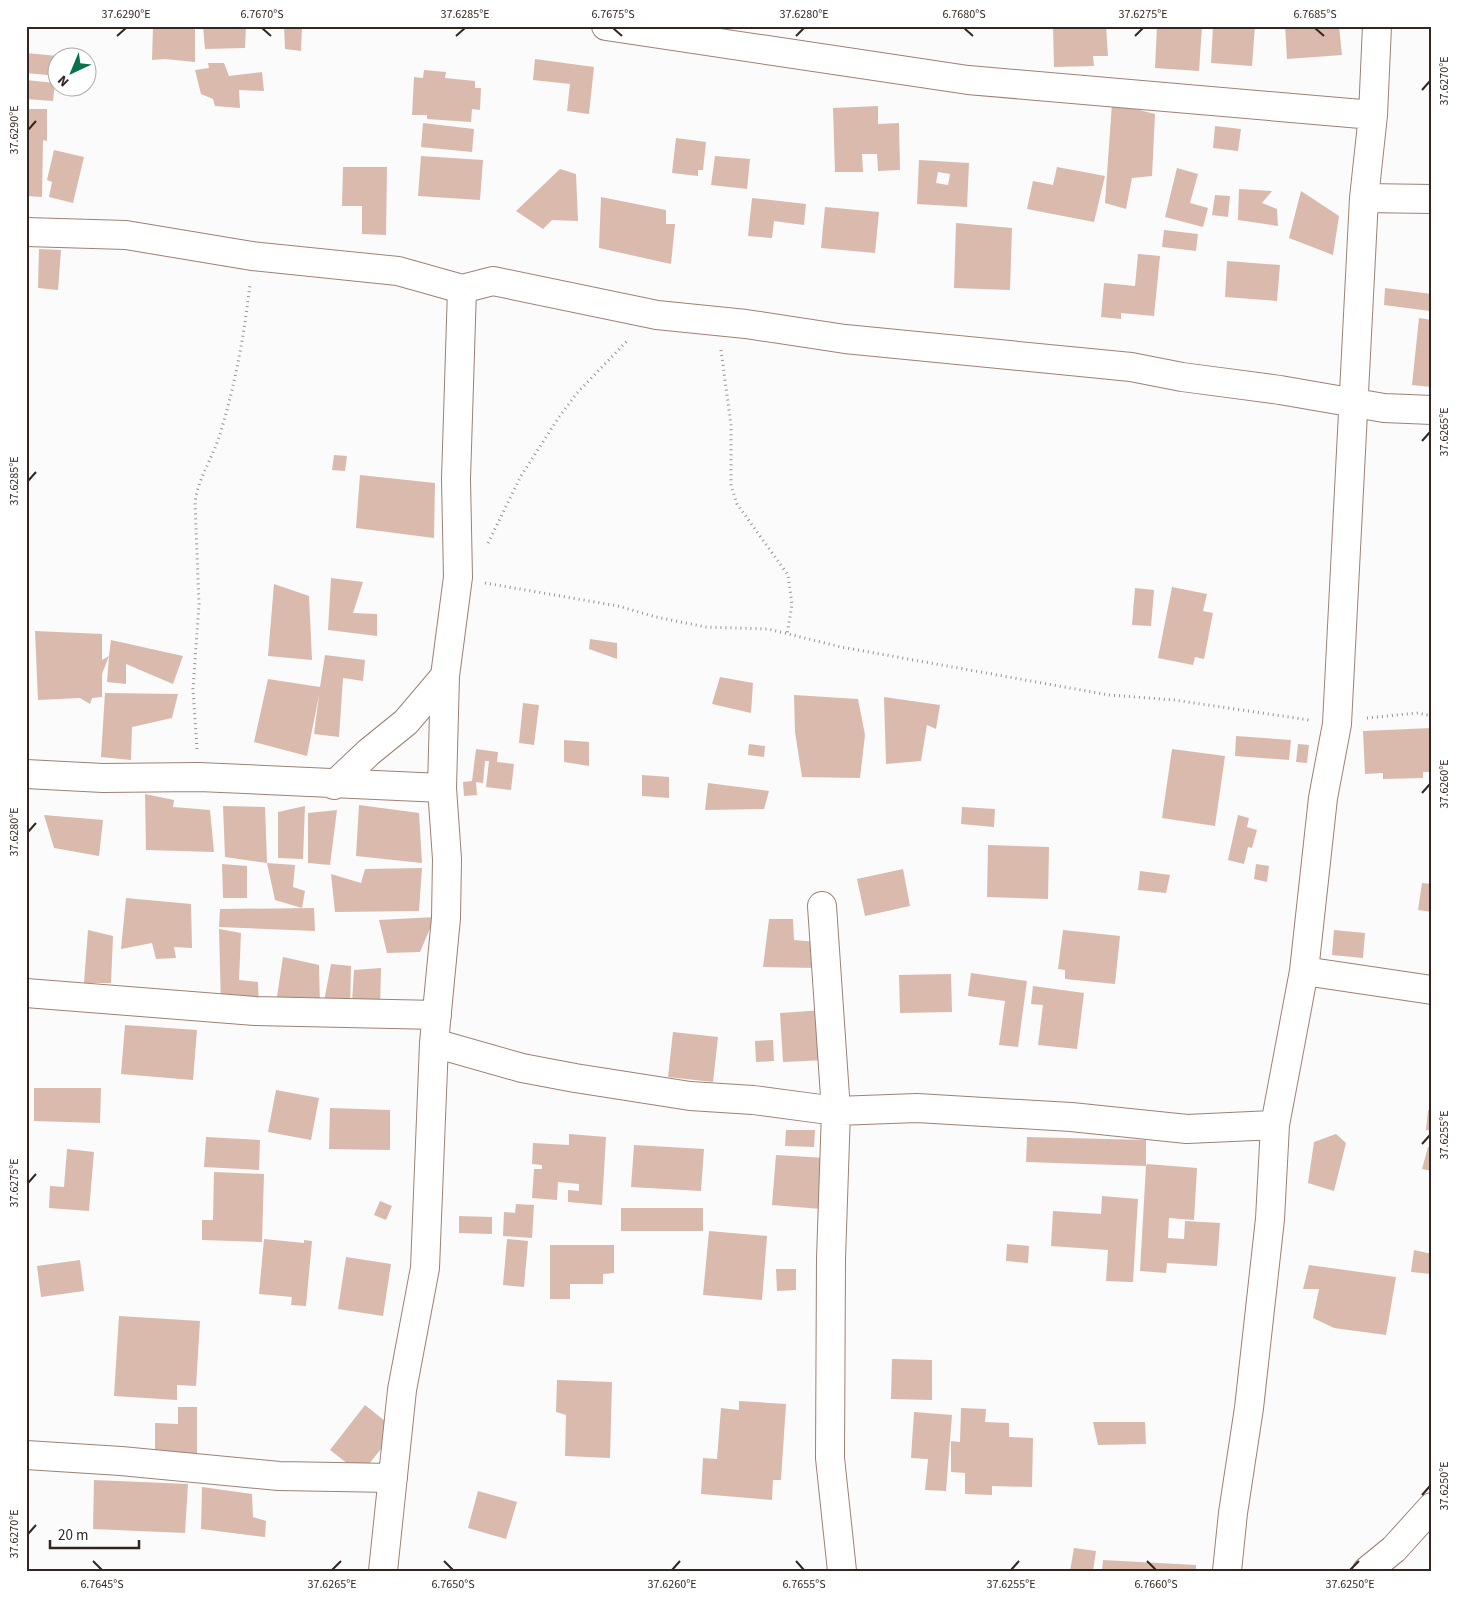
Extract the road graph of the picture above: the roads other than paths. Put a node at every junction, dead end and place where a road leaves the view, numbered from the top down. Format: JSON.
{"nodes":[{"id":1,"x":606,"y":26,"type":"edge"},
{"id":2,"x":1377,"y":26,"type":"edge"},
{"id":3,"x":1373,"y":115,"type":"junction"},
{"id":4,"x":1364,"y":198,"type":"junction"},
{"id":5,"x":1432,"y":199,"type":"edge"},
{"id":6,"x":26,"y":232,"type":"edge"},
{"id":7,"x":462,"y":289,"type":"junction"},
{"id":8,"x":1354,"y":402,"type":"junction"},
{"id":9,"x":1432,"y":410,"type":"edge"},
{"id":10,"x":445,"y":676,"type":"junction"},
{"id":11,"x":26,"y":774,"type":"edge"},
{"id":12,"x":334,"y":785,"type":"junction"},
{"id":13,"x":442,"y":788,"type":"junction"},
{"id":14,"x":822,"y":906,"type":"dead end"},
{"id":15,"x":1304,"y":971,"type":"junction"},
{"id":16,"x":1432,"y":990,"type":"edge"},
{"id":17,"x":26,"y":993,"type":"edge"},
{"id":18,"x":437,"y":1015,"type":"junction"},
{"id":19,"x":434,"y":1043,"type":"junction"},
{"id":20,"x":836,"y":1111,"type":"junction"},
{"id":21,"x":1276,"y":1125,"type":"junction"},
{"id":22,"x":26,"y":1455,"type":"edge"},
{"id":23,"x":393,"y":1478,"type":"junction"},
{"id":24,"x":1432,"y":1507,"type":"edge"},
{"id":25,"x":383,"y":1571,"type":"edge"},
{"id":26,"x":842,"y":1571,"type":"edge"},
{"id":27,"x":1227,"y":1571,"type":"edge"},
{"id":28,"x":1367,"y":1571,"type":"edge"}],
"edges":[{"from":1,"to":3,"type":"street"},
{"from":2,"to":3,"type":"street"},
{"from":3,"to":4,"type":"street"},
{"from":4,"to":5,"type":"street"},
{"from":4,"to":8,"type":"street"},
{"from":6,"to":7,"type":"street"},
{"from":7,"to":8,"type":"street"},
{"from":7,"to":10,"type":"street"},
{"from":8,"to":9,"type":"street"},
{"from":8,"to":15,"type":"street"},
{"from":10,"to":12,"type":"street"},
{"from":10,"to":13,"type":"street"},
{"from":11,"to":12,"type":"street"},
{"from":12,"to":13,"type":"street"},
{"from":13,"to":18,"type":"street"},
{"from":14,"to":20,"type":"street"},
{"from":15,"to":16,"type":"street"},
{"from":15,"to":21,"type":"street"},
{"from":17,"to":18,"type":"street"},
{"from":18,"to":19,"type":"street"},
{"from":19,"to":20,"type":"street"},
{"from":19,"to":23,"type":"street"},
{"from":20,"to":21,"type":"street"},
{"from":20,"to":26,"type":"street"},
{"from":21,"to":27,"type":"street"},
{"from":22,"to":23,"type":"street"},
{"from":23,"to":25,"type":"street"},
{"from":24,"to":28,"type":"street"}]}
